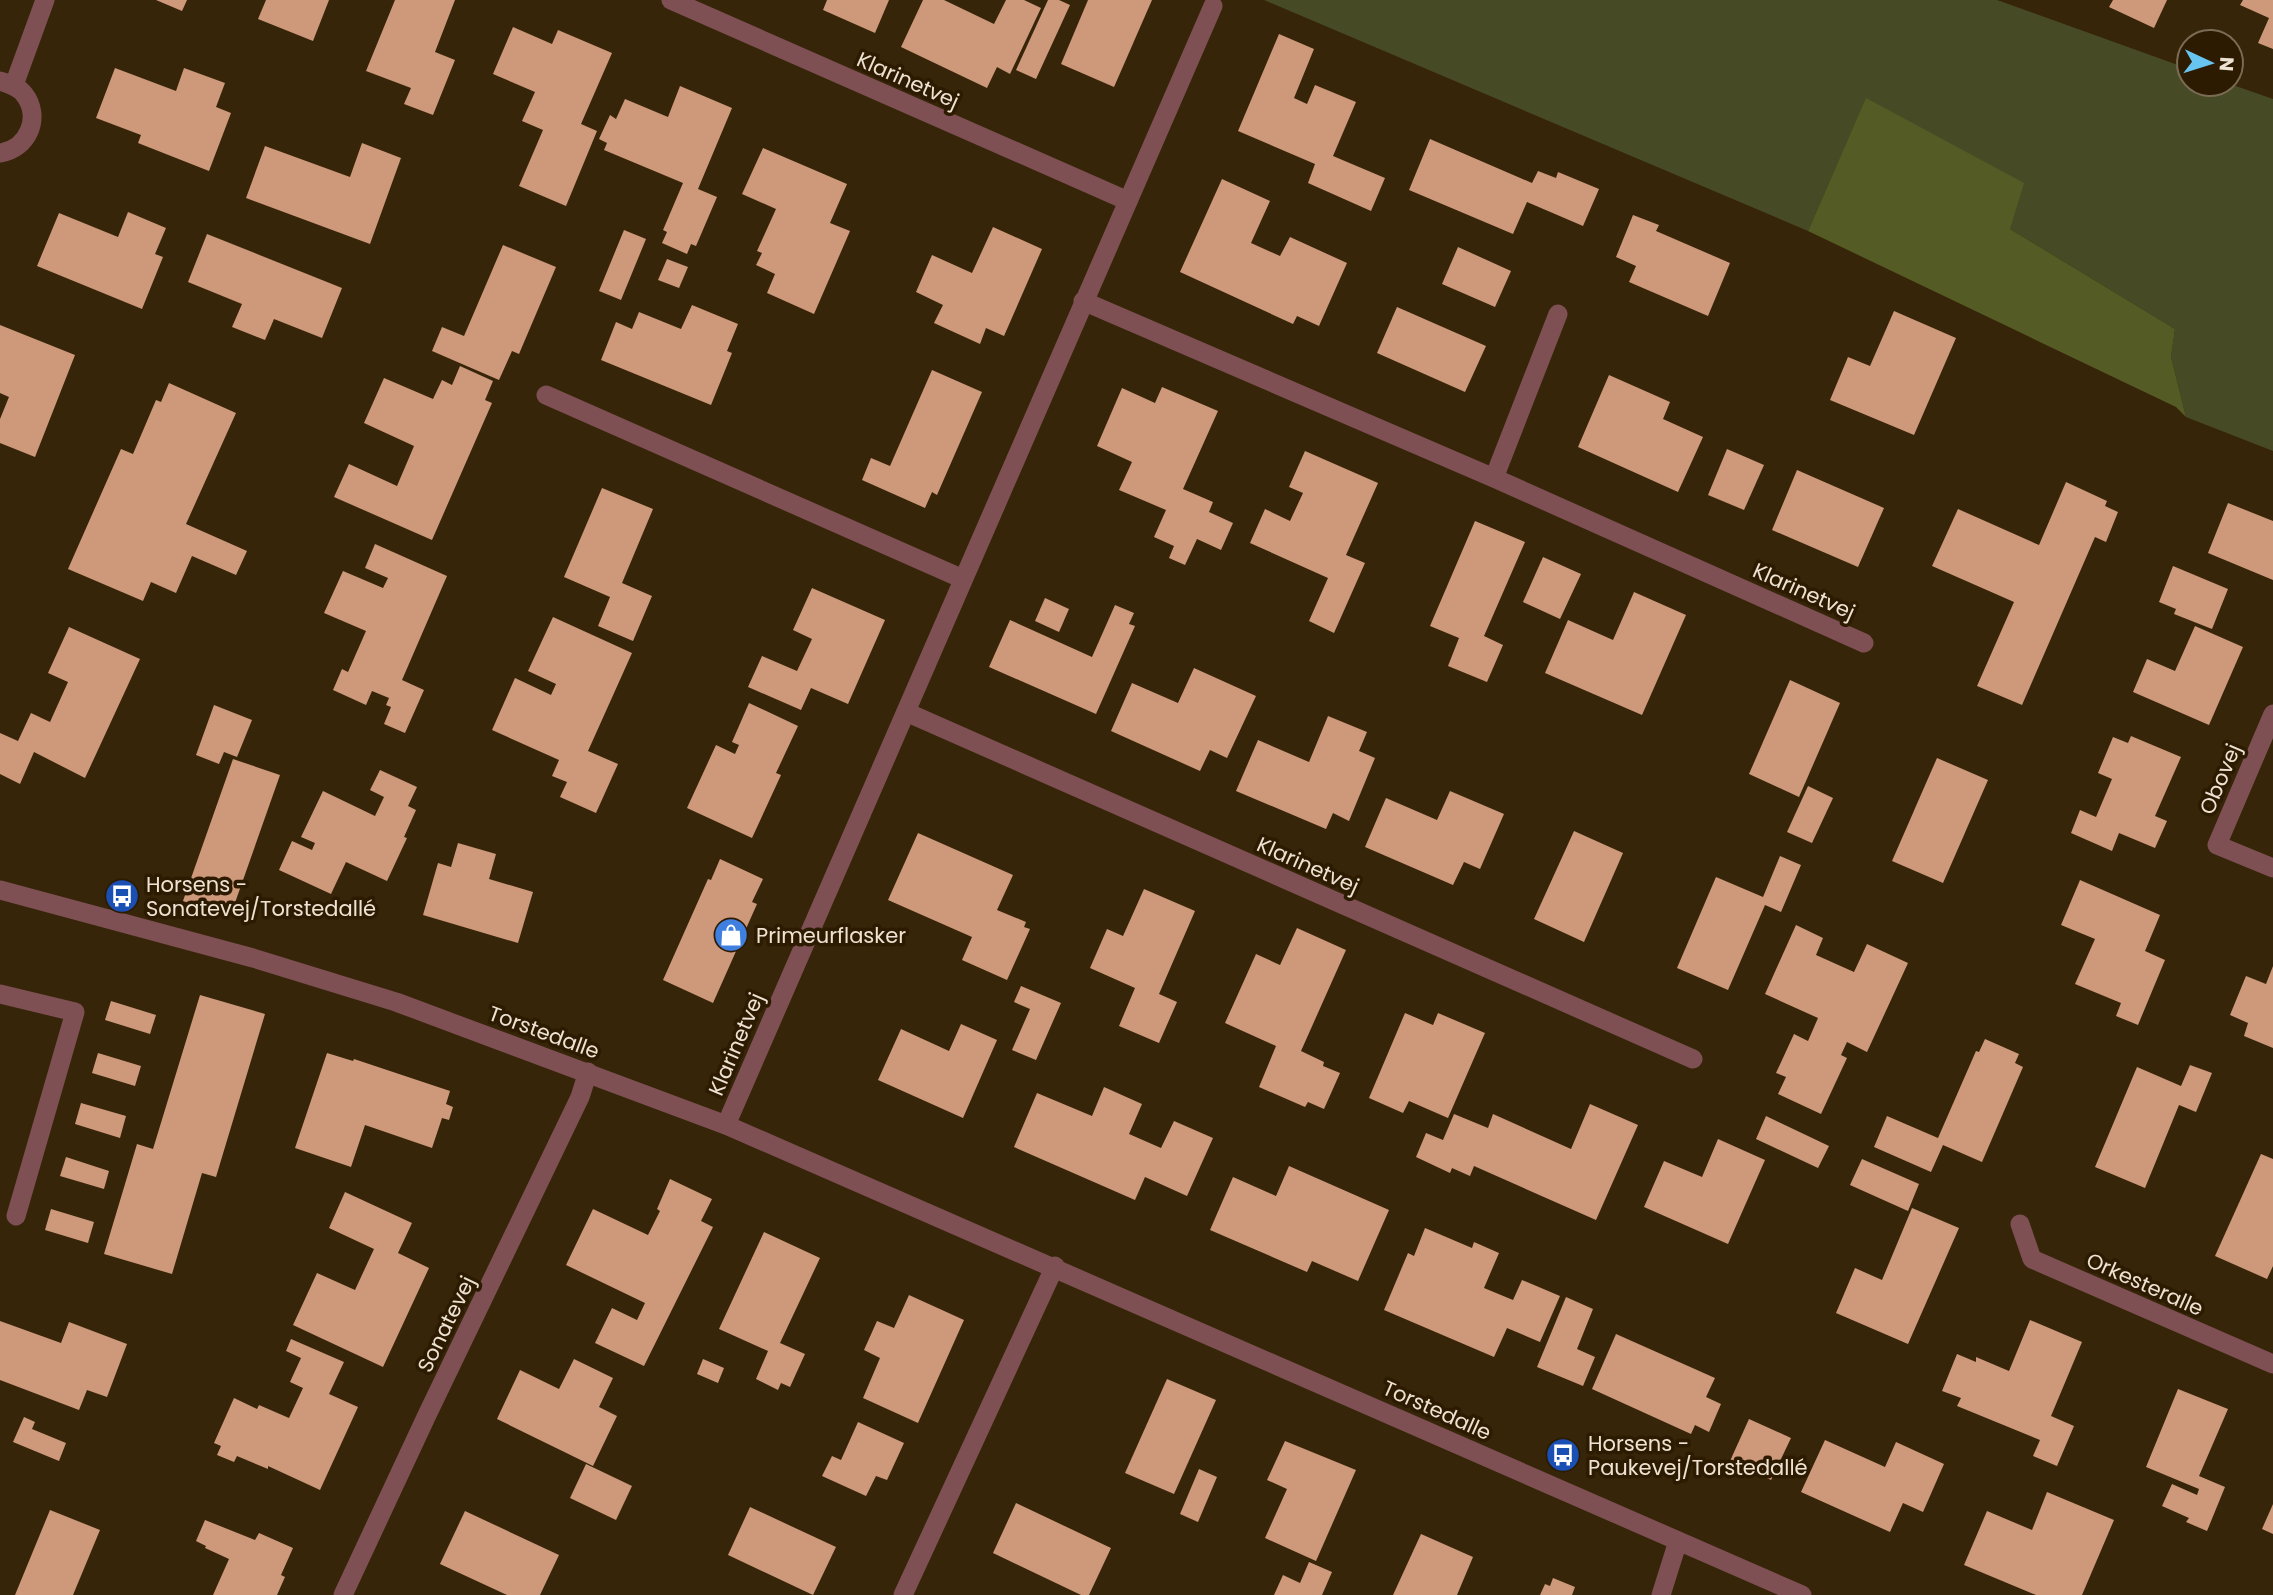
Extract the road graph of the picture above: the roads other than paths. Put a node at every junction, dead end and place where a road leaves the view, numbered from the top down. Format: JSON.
{"nodes":[{"id":1,"x":45,"y":0,"type":"edge"},
{"id":2,"x":671,"y":0,"type":"edge"},
{"id":3,"x":1213,"y":6,"type":"dead end"},
{"id":4,"x":7,"y":83,"type":"edge"},
{"id":5,"x":0,"y":153,"type":"edge"},
{"id":6,"x":1128,"y":201,"type":"junction"},
{"id":7,"x":1083,"y":301,"type":"junction"},
{"id":8,"x":1558,"y":314,"type":"dead end"},
{"id":9,"x":546,"y":395,"type":"dead end"},
{"id":10,"x":1494,"y":478,"type":"junction"},
{"id":11,"x":964,"y":579,"type":"junction"},
{"id":12,"x":1864,"y":643,"type":"dead end"},
{"id":13,"x":906,"y":712,"type":"junction"},
{"id":14,"x":2273,"y":714,"type":"edge"},
{"id":15,"x":2273,"y":868,"type":"edge"},
{"id":16,"x":0,"y":890,"type":"edge"},
{"id":17,"x":0,"y":995,"type":"edge"},
{"id":18,"x":1693,"y":1059,"type":"dead end"},
{"id":19,"x":588,"y":1072,"type":"junction"},
{"id":20,"x":726,"y":1125,"type":"junction"},
{"id":21,"x":16,"y":1216,"type":"dead end"},
{"id":22,"x":2020,"y":1224,"type":"dead end"},
{"id":23,"x":1055,"y":1266,"type":"junction"},
{"id":24,"x":2273,"y":1364,"type":"edge"},
{"id":25,"x":1678,"y":1541,"type":"junction"},
{"id":26,"x":343,"y":1595,"type":"edge"},
{"id":27,"x":903,"y":1595,"type":"edge"},
{"id":28,"x":1661,"y":1595,"type":"edge"},
{"id":29,"x":1802,"y":1595,"type":"edge"}],
"edges":[{"from":1,"to":4,"type":"street"},
{"from":2,"to":6,"type":"street","name":"Klarinetvej"},
{"from":3,"to":6,"type":"street","name":"Klarinetvej"},
{"from":4,"to":5,"type":"street"},
{"from":6,"to":7,"type":"street","name":"Klarinetvej"},
{"from":7,"to":10,"type":"street","name":"Klarinetvej"},
{"from":7,"to":11,"type":"street","name":"Klarinetvej"},
{"from":8,"to":10,"type":"street"},
{"from":9,"to":11,"type":"street"},
{"from":10,"to":12,"type":"street","name":"Klarinetvej"},
{"from":11,"to":13,"type":"street","name":"Klarinetvej"},
{"from":13,"to":18,"type":"street","name":"Klarinetvej"},
{"from":13,"to":20,"type":"street","name":"Klarinetvej"},
{"from":14,"to":15,"type":"street","name":"Obovej"},
{"from":16,"to":19,"type":"street","name":"Torstedalle"},
{"from":17,"to":21,"type":"street"},
{"from":19,"to":20,"type":"street","name":"Torstedalle"},
{"from":19,"to":26,"type":"street","name":"Sonatevej"},
{"from":20,"to":23,"type":"street","name":"Torstedalle"},
{"from":22,"to":24,"type":"street","name":"Orkesteralle"},
{"from":23,"to":25,"type":"street","name":"Torstedalle"},
{"from":23,"to":27,"type":"street"},
{"from":25,"to":28,"type":"street"},
{"from":25,"to":29,"type":"street","name":"Torstedalle"}]}
